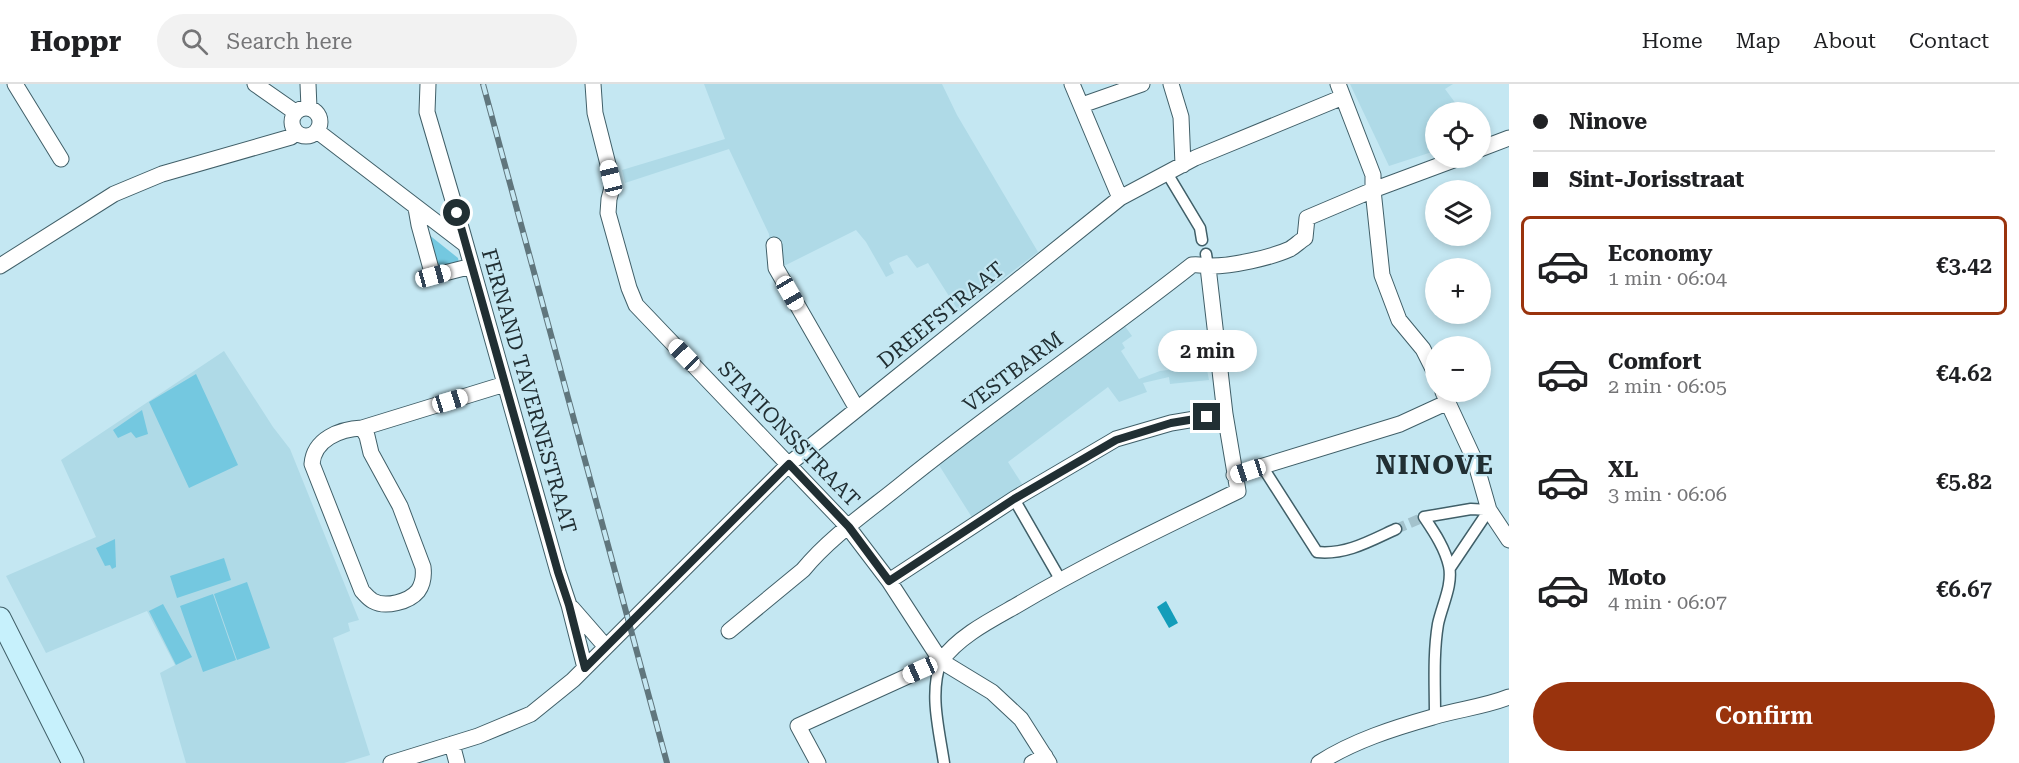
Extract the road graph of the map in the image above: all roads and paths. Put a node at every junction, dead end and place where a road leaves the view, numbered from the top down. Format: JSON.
{"nodes":[{"id":1,"x":15,"y":84,"type":"edge"},
{"id":2,"x":255,"y":84,"type":"edge"},
{"id":3,"x":308,"y":84,"type":"edge"},
{"id":4,"x":428,"y":84,"type":"edge"},
{"id":5,"x":593,"y":84,"type":"edge"},
{"id":6,"x":1072,"y":84,"type":"edge"},
{"id":7,"x":1142,"y":84,"type":"edge"},
{"id":8,"x":1171,"y":84,"type":"edge"},
{"id":9,"x":1340,"y":90,"type":"edge"},
{"id":10,"x":1082,"y":105,"type":"junction"},
{"id":11,"x":302,"y":110,"type":"junction"},
{"id":12,"x":317,"y":131,"type":"junction"},
{"id":13,"x":296,"y":133,"type":"junction"},
{"id":14,"x":1509,"y":138,"type":"edge"},
{"id":15,"x":1491,"y":145,"type":"edge"},
{"id":16,"x":61,"y":159,"type":"dead end"},
{"id":17,"x":1183,"y":165,"type":"junction"},
{"id":18,"x":1432,"y":168,"type":"edge"},
{"id":19,"x":1167,"y":173,"type":"junction"},
{"id":20,"x":1373,"y":190,"type":"junction"},
{"id":21,"x":1120,"y":198,"type":"junction"},
{"id":22,"x":416,"y":208,"type":"junction"},
{"id":23,"x":1202,"y":240,"type":"dead end"},
{"id":24,"x":774,"y":245,"type":"dead end"},
{"id":25,"x":466,"y":246,"type":"junction"},
{"id":26,"x":1207,"y":260,"type":"junction"},
{"id":27,"x":0,"y":266,"type":"edge"},
{"id":28,"x":472,"y":266,"type":"junction"},
{"id":29,"x":1425,"y":353,"type":"edge"},
{"id":30,"x":505,"y":384,"type":"junction"},
{"id":31,"x":1437,"y":402,"type":"edge"},
{"id":32,"x":1447,"y":402,"type":"edge"},
{"id":33,"x":857,"y":409,"type":"junction"},
{"id":34,"x":1225,"y":414,"type":"junction"},
{"id":35,"x":362,"y":428,"type":"junction"},
{"id":36,"x":789,"y":464,"type":"junction"},
{"id":37,"x":1262,"y":466,"type":"junction"},
{"id":38,"x":1234,"y":475,"type":"junction"},
{"id":39,"x":1014,"y":499,"type":"junction"},
{"id":40,"x":1489,"y":510,"type":"junction"},
{"id":41,"x":849,"y":527,"type":"junction"},
{"id":42,"x":1395,"y":529,"type":"tunnel mouth"},
{"id":43,"x":1509,"y":540,"type":"edge"},
{"id":44,"x":1450,"y":568,"type":"junction"},
{"id":45,"x":1060,"y":579,"type":"junction"},
{"id":46,"x":889,"y":581,"type":"junction"},
{"id":47,"x":569,"y":605,"type":"junction"},
{"id":48,"x":0,"y":618,"type":"edge"},
{"id":49,"x":729,"y":631,"type":"dead end"},
{"id":50,"x":606,"y":647,"type":"junction"},
{"id":51,"x":941,"y":661,"type":"junction"},
{"id":52,"x":585,"y":668,"type":"junction"},
{"id":53,"x":1509,"y":697,"type":"edge"},
{"id":54,"x":1435,"y":716,"type":"junction"},
{"id":55,"x":452,"y":744,"type":"junction"},
{"id":56,"x":1042,"y":761,"type":"edge"},
{"id":57,"x":73,"y":763,"type":"edge"},
{"id":58,"x":391,"y":763,"type":"edge"},
{"id":59,"x":457,"y":763,"type":"edge"},
{"id":60,"x":818,"y":763,"type":"edge"},
{"id":61,"x":944,"y":763,"type":"edge"},
{"id":62,"x":1319,"y":763,"type":"edge"}],
"edges":[{"from":1,"to":16,"type":"street"},
{"from":2,"to":11,"type":"street"},
{"from":3,"to":11,"type":"street"},
{"from":4,"to":25,"type":"street","name":"FERNAND TAVERNESTRAAT"},
{"from":5,"to":36,"type":"street","name":"STATIONSSTRAAT"},
{"from":6,"to":10,"type":"street"},
{"from":7,"to":10,"type":"street"},
{"from":8,"to":17,"type":"street"},
{"from":9,"to":17,"type":"street","name":"DREEFSTRAAT"},
{"from":9,"to":20,"type":"street"},
{"from":10,"to":21,"type":"street"},
{"from":11,"to":12,"type":"street"},
{"from":11,"to":13,"type":"street"},
{"from":12,"to":13,"type":"street"},
{"from":12,"to":22,"type":"street"},
{"from":13,"to":27,"type":"street"},
{"from":14,"to":15,"type":"street"},
{"from":17,"to":19,"type":"street","name":"DREEFSTRAAT"},
{"from":18,"to":20,"type":"street"},
{"from":19,"to":21,"type":"street","name":"DREEFSTRAAT"},
{"from":19,"to":23,"type":"street"},
{"from":20,"to":26,"type":"street","name":"VESTBARM"},
{"from":20,"to":29,"type":"street"},
{"from":21,"to":33,"type":"street","name":"DREEFSTRAAT"},
{"from":22,"to":25,"type":"street"},
{"from":22,"to":28,"type":"street"},
{"from":24,"to":33,"type":"street"},
{"from":25,"to":28,"type":"street","name":"FERNAND TAVERNESTRAAT"},
{"from":26,"to":34,"type":"street"},
{"from":26,"to":41,"type":"street","name":"VESTBARM"},
{"from":28,"to":30,"type":"street","name":"FERNAND TAVERNESTRAAT"},
{"from":30,"to":35,"type":"street"},
{"from":30,"to":47,"type":"street","name":"FERNAND TAVERNESTRAAT"},
{"from":31,"to":37,"type":"street"},
{"from":32,"to":40,"type":"street"},
{"from":33,"to":36,"type":"street","name":"DREEFSTRAAT"},
{"from":34,"to":38,"type":"street"},
{"from":34,"to":39,"type":"street"},
{"from":35,"to":35,"type":"street"},
{"from":36,"to":41,"type":"street","name":"STATIONSSTRAAT"},
{"from":36,"to":50,"type":"street","name":"DREEFSTRAAT"},
{"from":37,"to":38,"type":"street"},
{"from":37,"to":42,"type":"street"},
{"from":38,"to":45,"type":"street"},
{"from":39,"to":45,"type":"street"},
{"from":39,"to":46,"type":"street"},
{"from":40,"to":43,"type":"street"},
{"from":40,"to":44,"type":"street"},
{"from":40,"to":44,"type":"street"},
{"from":41,"to":46,"type":"street","name":"STATIONSSTRAAT"},
{"from":41,"to":49,"type":"street","name":"VESTBARM"},
{"from":44,"to":54,"type":"street"},
{"from":45,"to":51,"type":"street"},
{"from":46,"to":51,"type":"street","name":"STATIONSSTRAAT"},
{"from":47,"to":50,"type":"street","name":"FERNAND TAVERNESTRAAT"},
{"from":47,"to":52,"type":"street","name":"FERNAND TAVERNESTRAAT"},
{"from":48,"to":57,"type":"main road"},
{"from":50,"to":52,"type":"street","name":"DREEFSTRAAT"},
{"from":51,"to":56,"type":"street"},
{"from":51,"to":60,"type":"street"},
{"from":51,"to":61,"type":"street"},
{"from":52,"to":55,"type":"street","name":"DREEFSTRAAT"},
{"from":53,"to":54,"type":"street"},
{"from":54,"to":62,"type":"street"},
{"from":55,"to":58,"type":"street","name":"DREEFSTRAAT"},
{"from":55,"to":59,"type":"street"}]}
